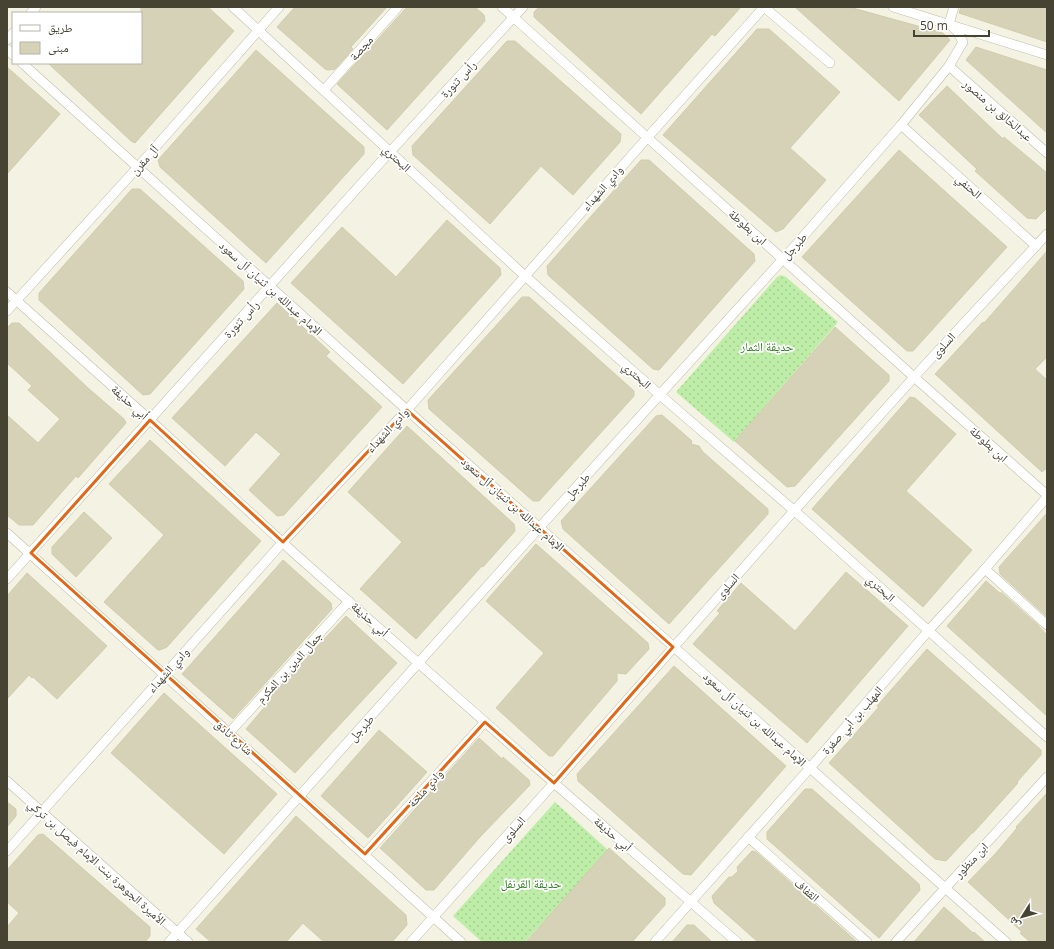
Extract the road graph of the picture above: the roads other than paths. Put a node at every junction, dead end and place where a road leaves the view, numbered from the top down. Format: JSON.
{"nodes":[{"id":1,"x":233,"y":7,"type":"edge"},
{"id":2,"x":279,"y":7,"type":"edge"},
{"id":3,"x":398,"y":7,"type":"edge"},
{"id":4,"x":502,"y":7,"type":"edge"},
{"id":5,"x":523,"y":7,"type":"edge"},
{"id":6,"x":764,"y":7,"type":"edge"},
{"id":7,"x":893,"y":7,"type":"edge"},
{"id":8,"x":954,"y":7,"type":"edge"},
{"id":9,"x":514,"y":17,"type":"junction"},
{"id":10,"x":949,"y":24,"type":"junction"},
{"id":11,"x":259,"y":30,"type":"junction"},
{"id":12,"x":1047,"y":55,"type":"edge"},
{"id":13,"x":830,"y":63,"type":"dead end"},
{"id":14,"x":23,"y":64,"type":"edge"},
{"id":15,"x":948,"y":66,"type":"junction"},
{"id":16,"x":324,"y":90,"type":"junction"},
{"id":17,"x":901,"y":125,"type":"junction"},
{"id":18,"x":647,"y":138,"type":"junction"},
{"id":19,"x":391,"y":152,"type":"junction"},
{"id":20,"x":1047,"y":153,"type":"edge"},
{"id":21,"x":137,"y":168,"type":"junction"},
{"id":22,"x":1047,"y":234,"type":"edge"},
{"id":23,"x":1036,"y":246,"type":"junction"},
{"id":24,"x":782,"y":258,"type":"junction"},
{"id":25,"x":525,"y":276,"type":"junction"},
{"id":26,"x":270,"y":287,"type":"junction"},
{"id":27,"x":7,"y":292,"type":"edge"},
{"id":28,"x":16,"y":301,"type":"junction"},
{"id":29,"x":7,"y":311,"type":"edge"},
{"id":30,"x":914,"y":377,"type":"junction"},
{"id":31,"x":660,"y":395,"type":"junction"},
{"id":32,"x":407,"y":410,"type":"junction"},
{"id":33,"x":150,"y":420,"type":"junction"},
{"id":34,"x":1047,"y":496,"type":"edge"},
{"id":35,"x":794,"y":510,"type":"junction"},
{"id":36,"x":539,"y":528,"type":"junction"},
{"id":37,"x":7,"y":533,"type":"edge"},
{"id":38,"x":283,"y":542,"type":"junction"},
{"id":39,"x":31,"y":553,"type":"junction"},
{"id":40,"x":985,"y":569,"type":"junction"},
{"id":41,"x":7,"y":579,"type":"edge"},
{"id":42,"x":349,"y":601,"type":"junction"},
{"id":43,"x":1047,"y":625,"type":"edge"},
{"id":44,"x":928,"y":630,"type":"junction"},
{"id":45,"x":673,"y":647,"type":"junction"},
{"id":46,"x":419,"y":663,"type":"junction"},
{"id":47,"x":164,"y":674,"type":"junction"},
{"id":48,"x":485,"y":722,"type":"junction"},
{"id":49,"x":229,"y":733,"type":"junction"},
{"id":50,"x":1047,"y":737,"type":"edge"},
{"id":51,"x":810,"y":768,"type":"junction"},
{"id":52,"x":1047,"y":777,"type":"edge"},
{"id":53,"x":7,"y":781,"type":"edge"},
{"id":54,"x":554,"y":783,"type":"junction"},
{"id":55,"x":299,"y":797,"type":"junction"},
{"id":56,"x":41,"y":812,"type":"junction"},
{"id":57,"x":748,"y":837,"type":"junction"},
{"id":58,"x":7,"y":851,"type":"edge"},
{"id":59,"x":365,"y":854,"type":"junction"},
{"id":60,"x":945,"y":888,"type":"junction"},
{"id":61,"x":691,"y":902,"type":"junction"},
{"id":62,"x":433,"y":917,"type":"junction"},
{"id":63,"x":177,"y":933,"type":"junction"},
{"id":64,"x":169,"y":942,"type":"edge"},
{"id":65,"x":188,"y":942,"type":"edge"},
{"id":66,"x":411,"y":942,"type":"edge"},
{"id":67,"x":461,"y":942,"type":"edge"},
{"id":68,"x":655,"y":942,"type":"edge"},
{"id":69,"x":737,"y":942,"type":"edge"},
{"id":70,"x":867,"y":942,"type":"edge"},
{"id":71,"x":896,"y":942,"type":"edge"},
{"id":72,"x":1006,"y":942,"type":"edge"}],
"edges":[{"from":1,"to":11,"type":"street","name":"البحتري"},
{"from":2,"to":11,"type":"street","name":"آل مقرن"},
{"from":3,"to":16,"type":"street","name":"مجصة"},
{"from":4,"to":9,"type":"street","name":"ابن بطوطة"},
{"from":5,"to":9,"type":"street","name":"رأس تنورة"},
{"from":6,"to":13,"type":"street"},
{"from":6,"to":18,"type":"street","name":"وادي الشهداء"},
{"from":7,"to":10,"type":"street"},
{"from":8,"to":10,"type":"street"},
{"from":9,"to":18,"type":"street","name":"ابن بطوطة"},
{"from":9,"to":19,"type":"street","name":"رأس تنورة"},
{"from":10,"to":12,"type":"street"},
{"from":10,"to":15,"type":"street","name":"طبرجل"},
{"from":11,"to":16,"type":"street","name":"البحتري"},
{"from":11,"to":21,"type":"street","name":"آل مقرن"},
{"from":14,"to":21,"type":"street","name":"الإمام عبدالله بن ثنيان آل سعود"},
{"from":15,"to":17,"type":"street","name":"طبرجل"},
{"from":15,"to":20,"type":"street","name":"عبدالخالق بن منصور"},
{"from":16,"to":19,"type":"street","name":"البحتري"},
{"from":17,"to":23,"type":"street","name":"الحنفي"},
{"from":17,"to":24,"type":"street","name":"طبرجل"},
{"from":18,"to":24,"type":"street","name":"ابن بطوطة"},
{"from":18,"to":25,"type":"street","name":"وادي الشهداء"},
{"from":19,"to":25,"type":"street","name":"البحتري"},
{"from":19,"to":26,"type":"street","name":"رأس تنورة"},
{"from":21,"to":26,"type":"street","name":"الإمام عبدالله بن ثنيان آل سعود"},
{"from":21,"to":28,"type":"street","name":"آل مقرن"},
{"from":22,"to":23,"type":"street","name":"السلوى"},
{"from":23,"to":30,"type":"street","name":"السلوى"},
{"from":24,"to":30,"type":"street","name":"ابن بطوطة"},
{"from":24,"to":31,"type":"street","name":"طبرجل"},
{"from":25,"to":31,"type":"street","name":"البحتري"},
{"from":25,"to":32,"type":"street","name":"وادي الشهداء"},
{"from":26,"to":32,"type":"street","name":"الإمام عبدالله بن ثنيان آل سعود"},
{"from":26,"to":33,"type":"street","name":"رأس تنورة"},
{"from":27,"to":28,"type":"street","name":"أبي حذيفة"},
{"from":28,"to":29,"type":"street","name":"آل مقرن"},
{"from":28,"to":33,"type":"street","name":"أبي حذيفة"},
{"from":30,"to":34,"type":"street","name":"ابن بطوطة"},
{"from":30,"to":35,"type":"street","name":"السلوى"},
{"from":31,"to":35,"type":"street","name":"البحتري"},
{"from":31,"to":36,"type":"street","name":"طبرجل"},
{"from":32,"to":36,"type":"street","name":"الإمام عبدالله بن ثنيان آل سعود"},
{"from":32,"to":38,"type":"street","name":"وادي الشهداء"},
{"from":33,"to":38,"type":"street","name":"أبي حذيفة"},
{"from":33,"to":39,"type":"street","name":"رأس تنورة"},
{"from":34,"to":40,"type":"street","name":"المهلب بن أبي صفرة"},
{"from":35,"to":44,"type":"street","name":"البحتري"},
{"from":35,"to":45,"type":"street","name":"السلوى"},
{"from":36,"to":45,"type":"street","name":"الإمام عبدالله بن ثنيان آل سعود"},
{"from":36,"to":46,"type":"street","name":"طبرجل"},
{"from":37,"to":39,"type":"street","name":"شارع ثادق"},
{"from":38,"to":42,"type":"street","name":"أبي حذيفة"},
{"from":38,"to":47,"type":"street","name":"وادي الشهداء"},
{"from":39,"to":41,"type":"street","name":"رأس تنورة"},
{"from":39,"to":47,"type":"street","name":"شارع ثادق"},
{"from":40,"to":43,"type":"street"},
{"from":40,"to":44,"type":"street","name":"المهلب بن أبي صفرة"},
{"from":42,"to":46,"type":"street","name":"أبي حذيفة"},
{"from":42,"to":49,"type":"street","name":"جمال الدين بن المكرم"},
{"from":44,"to":50,"type":"street","name":"البحتري"},
{"from":44,"to":51,"type":"street","name":"المهلب بن أبي صفرة"},
{"from":45,"to":51,"type":"street","name":"الإمام عبدالله بن ثنيان آل سعود"},
{"from":45,"to":54,"type":"street","name":"السلوى"},
{"from":46,"to":48,"type":"street","name":"أبي حذيفة"},
{"from":46,"to":55,"type":"street","name":"طبرجل"},
{"from":47,"to":49,"type":"street","name":"شارع ثادق"},
{"from":47,"to":56,"type":"street","name":"وادي الشهداء"},
{"from":48,"to":54,"type":"street","name":"أبي حذيفة"},
{"from":48,"to":59,"type":"street","name":"وادي ملحة"},
{"from":49,"to":55,"type":"street","name":"شارع ثادق"},
{"from":51,"to":57,"type":"street","name":"المهلب بن أبي صفرة"},
{"from":51,"to":60,"type":"street","name":"الإمام عبدالله بن ثنيان آل سعود"},
{"from":52,"to":60,"type":"street","name":"ابن منظور"},
{"from":53,"to":56,"type":"street","name":"الأميرة الجوهرة بنت الإمام فيصل بن تركي"},
{"from":54,"to":61,"type":"street","name":"أبي حذيفة"},
{"from":54,"to":62,"type":"street","name":"السلوى"},
{"from":55,"to":59,"type":"street","name":"شارع ثادق"},
{"from":55,"to":63,"type":"street","name":"طبرجل"},
{"from":56,"to":58,"type":"street","name":"وادي الشهداء"},
{"from":56,"to":63,"type":"street","name":"الأميرة الجوهرة بنت الإمام فيصل بن تركي"},
{"from":57,"to":61,"type":"street","name":"المهلب بن أبي صفرة"},
{"from":57,"to":70,"type":"street","name":"القفاف"},
{"from":59,"to":62,"type":"street","name":"شارع ثادق"},
{"from":60,"to":71,"type":"street","name":"ابن منظور"},
{"from":60,"to":72,"type":"street","name":"الإمام عبدالله بن ثنيان آل سعود"},
{"from":61,"to":68,"type":"street","name":"المهلب بن أبي صفرة"},
{"from":61,"to":69,"type":"street","name":"أبي حذيفة"},
{"from":62,"to":66,"type":"street","name":"السلوى"},
{"from":62,"to":67,"type":"street","name":"شارع ثادق"},
{"from":63,"to":64,"type":"street","name":"طبرجل"},
{"from":63,"to":65,"type":"street","name":"الأميرة الجوهرة بنت الإمام فيصل بن تركي"}]}
